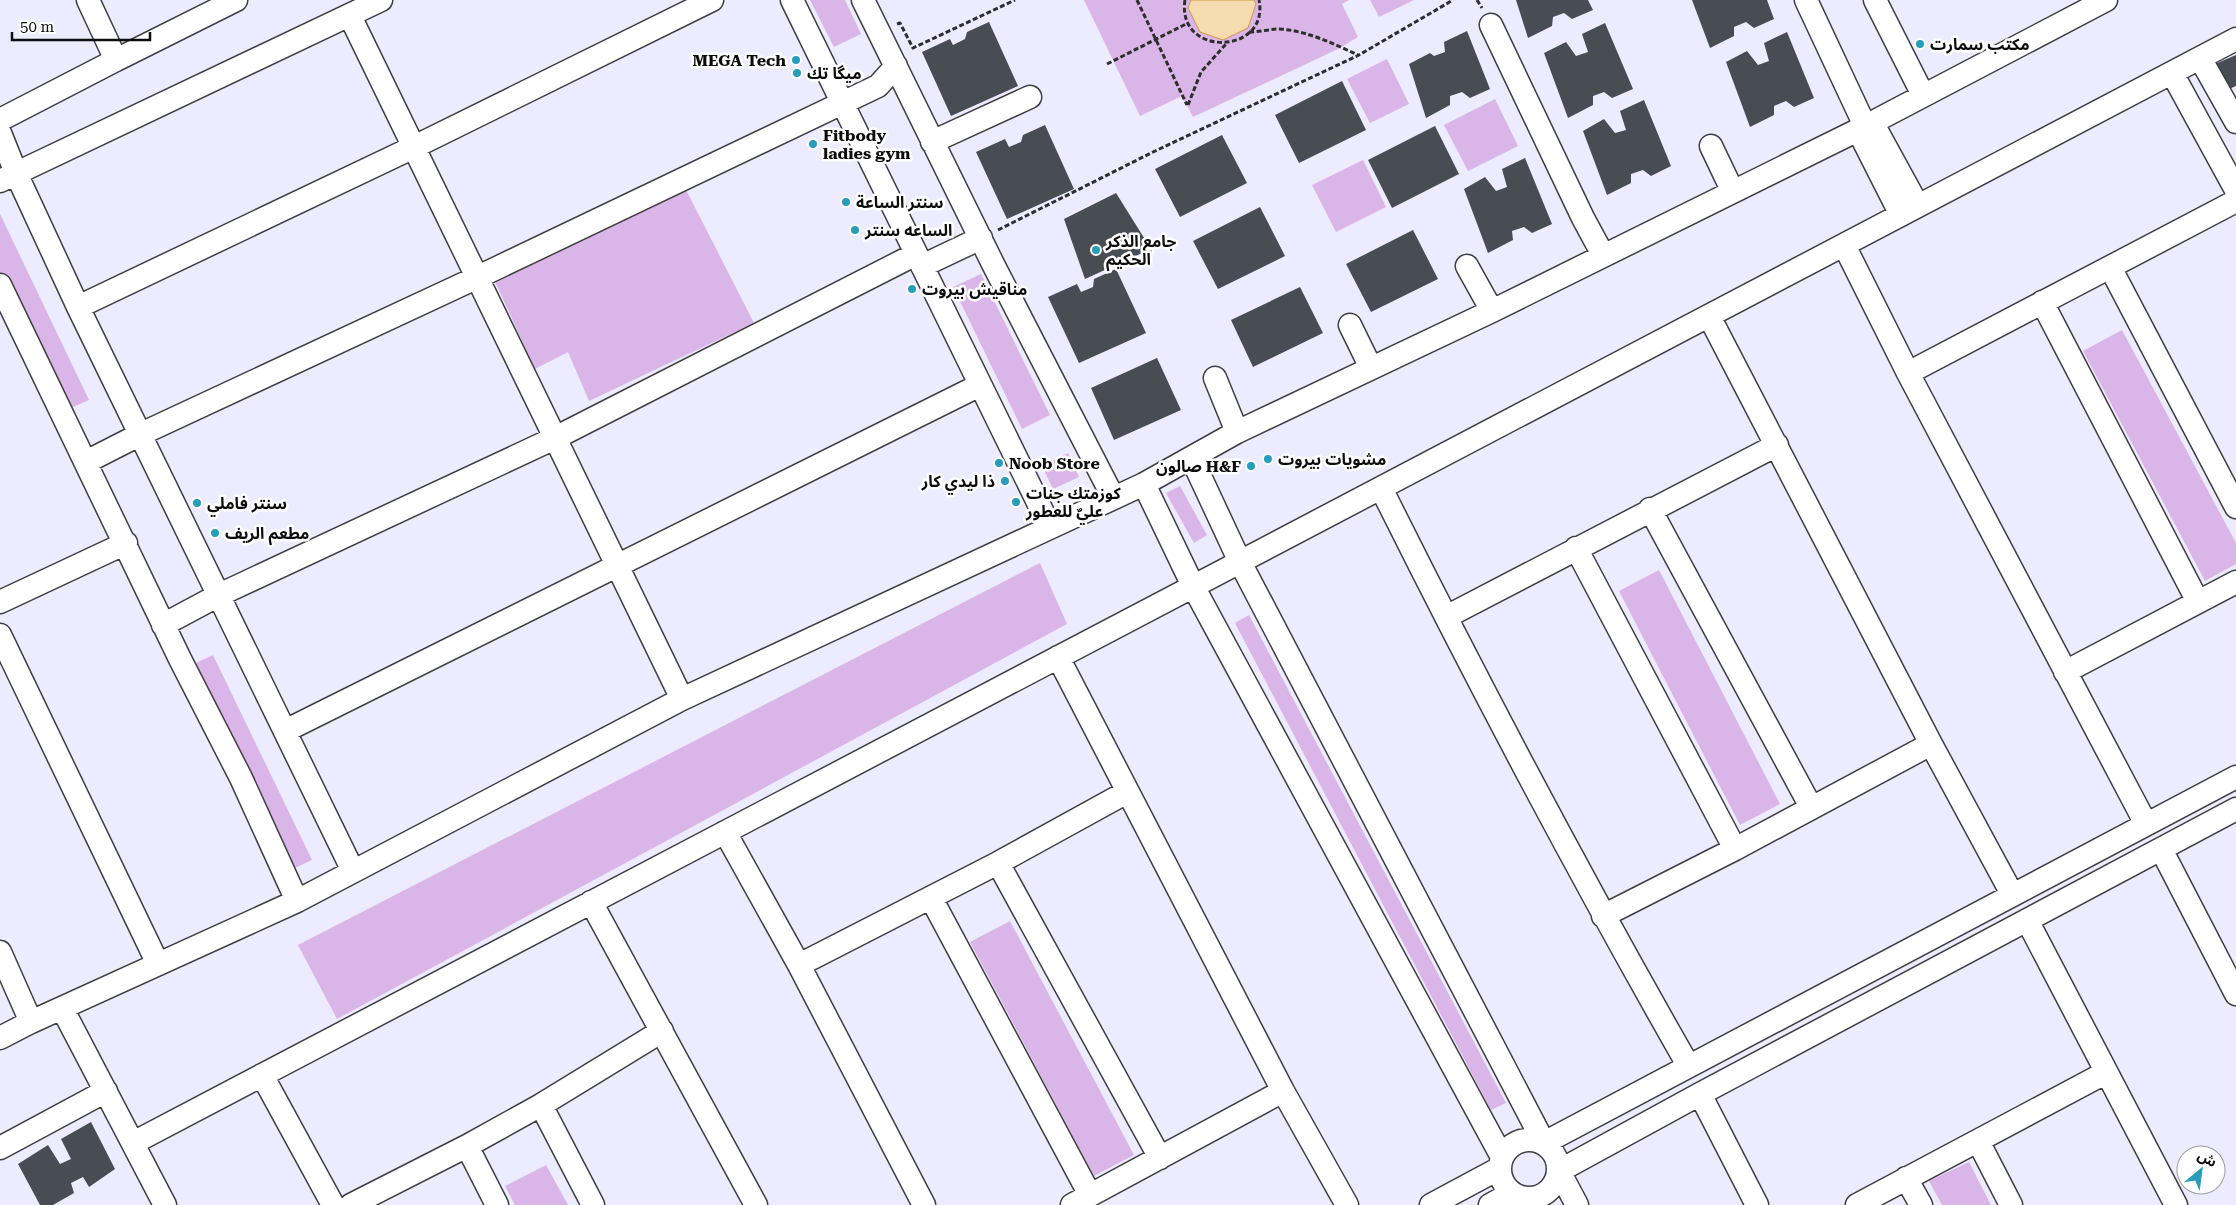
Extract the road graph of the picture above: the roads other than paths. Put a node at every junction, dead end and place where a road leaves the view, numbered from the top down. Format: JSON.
{"nodes":[{"id":1,"x":88,"y":0,"type":"edge"},
{"id":2,"x":236,"y":0,"type":"edge"},
{"id":3,"x":381,"y":0,"type":"edge"},
{"id":4,"x":712,"y":0,"type":"edge"},
{"id":5,"x":792,"y":0,"type":"edge"},
{"id":6,"x":863,"y":0,"type":"edge"},
{"id":7,"x":1806,"y":0,"type":"edge"},
{"id":8,"x":1875,"y":0,"type":"edge"},
{"id":9,"x":2106,"y":0,"type":"edge"},
{"id":10,"x":350,"y":16,"type":"junction"},
{"id":11,"x":1491,"y":25,"type":"dead end"},
{"id":12,"x":2236,"y":39,"type":"edge"},
{"id":13,"x":2200,"y":58,"type":"junction"},
{"id":14,"x":116,"y":60,"type":"junction"},
{"id":15,"x":896,"y":66,"type":"junction"},
{"id":16,"x":2172,"y":73,"type":"junction"},
{"id":17,"x":1923,"y":95,"type":"junction"},
{"id":18,"x":1030,"y":97,"type":"dead end"},
{"id":19,"x":843,"y":101,"type":"junction"},
{"id":20,"x":0,"y":120,"type":"edge"},
{"id":21,"x":2236,"y":122,"type":"edge"},
{"id":22,"x":1865,"y":126,"type":"junction"},
{"id":23,"x":0,"y":133,"type":"edge"},
{"id":24,"x":932,"y":142,"type":"junction"},
{"id":25,"x":1711,"y":146,"type":"dead end"},
{"id":26,"x":414,"y":147,"type":"junction"},
{"id":27,"x":8,"y":177,"type":"edge"},
{"id":28,"x":1732,"y":190,"type":"junction"},
{"id":29,"x":2236,"y":190,"type":"edge"},
{"id":30,"x":2236,"y":201,"type":"edge"},
{"id":31,"x":1909,"y":211,"type":"junction"},
{"id":32,"x":981,"y":238,"type":"junction"},
{"id":33,"x":1844,"y":245,"type":"junction"},
{"id":34,"x":1604,"y":255,"type":"junction"},
{"id":35,"x":919,"y":260,"type":"junction"},
{"id":36,"x":1467,"y":266,"type":"dead end"},
{"id":37,"x":2110,"y":267,"type":"junction"},
{"id":38,"x":478,"y":277,"type":"junction"},
{"id":39,"x":0,"y":285,"type":"edge"},
{"id":40,"x":2042,"y":302,"type":"junction"},
{"id":41,"x":78,"y":306,"type":"junction"},
{"id":42,"x":1492,"y":311,"type":"junction"},
{"id":43,"x":1709,"y":316,"type":"junction"},
{"id":44,"x":1350,"y":325,"type":"dead end"},
{"id":45,"x":1371,"y":368,"type":"junction"},
{"id":46,"x":1908,"y":373,"type":"junction"},
{"id":47,"x":1215,"y":378,"type":"dead end"},
{"id":48,"x":980,"y":385,"type":"junction"},
{"id":49,"x":1237,"y":432,"type":"junction"},
{"id":50,"x":141,"y":434,"type":"junction"},
{"id":51,"x":555,"y":438,"type":"junction"},
{"id":52,"x":1777,"y":445,"type":"junction"},
{"id":53,"x":1192,"y":459,"type":"junction"},
{"id":54,"x":86,"y":462,"type":"junction"},
{"id":55,"x":1144,"y":484,"type":"junction"},
{"id":56,"x":1381,"y":488,"type":"junction"},
{"id":57,"x":1113,"y":497,"type":"junction"},
{"id":58,"x":2236,"y":507,"type":"edge"},
{"id":59,"x":1650,"y":510,"type":"junction"},
{"id":60,"x":1050,"y":527,"type":"junction"},
{"id":61,"x":126,"y":543,"type":"junction"},
{"id":62,"x":1576,"y":548,"type":"junction"},
{"id":63,"x":1240,"y":562,"type":"junction"},
{"id":64,"x":617,"y":565,"type":"junction"},
{"id":65,"x":2236,"y":582,"type":"edge"},
{"id":66,"x":1193,"y":586,"type":"junction"},
{"id":67,"x":219,"y":596,"type":"junction"},
{"id":68,"x":0,"y":602,"type":"edge"},
{"id":69,"x":2198,"y":602,"type":"junction"},
{"id":70,"x":1446,"y":617,"type":"junction"},
{"id":71,"x":163,"y":624,"type":"junction"},
{"id":72,"x":0,"y":635,"type":"edge"},
{"id":73,"x":1058,"y":657,"type":"junction"},
{"id":74,"x":2065,"y":672,"type":"junction"},
{"id":75,"x":682,"y":699,"type":"junction"},
{"id":76,"x":285,"y":731,"type":"junction"},
{"id":77,"x":1931,"y":744,"type":"junction"},
{"id":78,"x":2236,"y":777,"type":"edge"},
{"id":79,"x":1127,"y":792,"type":"junction"},
{"id":80,"x":1811,"y":807,"type":"junction"},
{"id":81,"x":2236,"y":809,"type":"edge"},
{"id":82,"x":2146,"y":824,"type":"junction"},
{"id":83,"x":726,"y":832,"type":"junction"},
{"id":84,"x":1735,"y":849,"type":"junction"},
{"id":85,"x":2161,"y":849,"type":"junction"},
{"id":86,"x":998,"y":863,"type":"junction"},
{"id":87,"x":354,"y":871,"type":"junction"},
{"id":88,"x":2012,"y":894,"type":"junction"},
{"id":89,"x":931,"y":898,"type":"junction"},
{"id":90,"x":297,"y":901,"type":"junction"},
{"id":91,"x":591,"y":902,"type":"junction"},
{"id":92,"x":1603,"y":916,"type":"junction"},
{"id":93,"x":2027,"y":920,"type":"junction"},
{"id":94,"x":0,"y":952,"type":"edge"},
{"id":95,"x":158,"y":964,"type":"junction"},
{"id":96,"x":799,"y":964,"type":"junction"},
{"id":97,"x":2236,"y":994,"type":"edge"},
{"id":98,"x":62,"y":1008,"type":"junction"},
{"id":99,"x":31,"y":1022,"type":"junction"},
{"id":100,"x":662,"y":1030,"type":"junction"},
{"id":101,"x":0,"y":1038,"type":"edge"},
{"id":102,"x":1688,"y":1065,"type":"junction"},
{"id":103,"x":2105,"y":1073,"type":"junction"},
{"id":104,"x":262,"y":1075,"type":"junction"},
{"id":105,"x":106,"y":1091,"type":"junction"},
{"id":106,"x":1283,"y":1091,"type":"junction"},
{"id":107,"x":1700,"y":1094,"type":"junction"},
{"id":108,"x":541,"y":1105,"type":"junction"},
{"id":109,"x":1978,"y":1141,"type":"junction"},
{"id":110,"x":133,"y":1142,"type":"junction"},
{"id":111,"x":1544,"y":1143,"type":"junction"},
{"id":112,"x":467,"y":1146,"type":"junction"},
{"id":113,"x":0,"y":1148,"type":"edge"},
{"id":114,"x":1160,"y":1158,"type":"junction"},
{"id":115,"x":1501,"y":1162,"type":"junction"},
{"id":116,"x":1559,"y":1171,"type":"junction"},
{"id":117,"x":1906,"y":1178,"type":"junction"},
{"id":118,"x":1518,"y":1198,"type":"edge"},
{"id":119,"x":1081,"y":1200,"type":"edge"},
{"id":120,"x":165,"y":1205,"type":"edge"},
{"id":121,"x":333,"y":1205,"type":"edge"},
{"id":122,"x":351,"y":1205,"type":"edge"},
{"id":123,"x":497,"y":1205,"type":"edge"},
{"id":124,"x":593,"y":1205,"type":"edge"},
{"id":125,"x":756,"y":1205,"type":"edge"},
{"id":126,"x":924,"y":1205,"type":"edge"},
{"id":127,"x":1347,"y":1205,"type":"edge"},
{"id":128,"x":1431,"y":1205,"type":"edge"},
{"id":129,"x":1490,"y":1205,"type":"edge"},
{"id":130,"x":1577,"y":1205,"type":"edge"},
{"id":131,"x":1757,"y":1205,"type":"edge"},
{"id":132,"x":1857,"y":1205,"type":"edge"},
{"id":133,"x":1921,"y":1205,"type":"edge"},
{"id":134,"x":2011,"y":1205,"type":"edge"},
{"id":135,"x":2176,"y":1205,"type":"edge"}],
"edges":[{"from":1,"to":14,"type":"street"},
{"from":2,"to":14,"type":"street"},
{"from":3,"to":10,"type":"street"},
{"from":4,"to":26,"type":"street"},
{"from":5,"to":19,"type":"street"},
{"from":6,"to":15,"type":"street"},
{"from":7,"to":22,"type":"street"},
{"from":8,"to":17,"type":"street"},
{"from":9,"to":17,"type":"street"},
{"from":10,"to":26,"type":"street"},
{"from":10,"to":27,"type":"street"},
{"from":11,"to":34,"type":"street"},
{"from":12,"to":13,"type":"street"},
{"from":13,"to":16,"type":"street"},
{"from":13,"to":21,"type":"street"},
{"from":14,"to":20,"type":"street"},
{"from":15,"to":19,"type":"street"},
{"from":15,"to":24,"type":"street"},
{"from":16,"to":29,"type":"street"},
{"from":16,"to":31,"type":"street"},
{"from":17,"to":22,"type":"street"},
{"from":18,"to":24,"type":"street"},
{"from":19,"to":35,"type":"street"},
{"from":19,"to":38,"type":"street"},
{"from":22,"to":28,"type":"street"},
{"from":22,"to":31,"type":"street"},
{"from":23,"to":27,"type":"street"},
{"from":24,"to":32,"type":"street"},
{"from":25,"to":28,"type":"street"},
{"from":26,"to":38,"type":"street"},
{"from":26,"to":41,"type":"street"},
{"from":27,"to":41,"type":"street"},
{"from":28,"to":34,"type":"street"},
{"from":30,"to":37,"type":"street"},
{"from":31,"to":33,"type":"street"},
{"from":32,"to":35,"type":"street"},
{"from":32,"to":57,"type":"street"},
{"from":33,"to":43,"type":"street"},
{"from":33,"to":46,"type":"street"},
{"from":34,"to":42,"type":"street"},
{"from":35,"to":48,"type":"street"},
{"from":35,"to":51,"type":"street"},
{"from":36,"to":42,"type":"street"},
{"from":37,"to":40,"type":"street"},
{"from":37,"to":58,"type":"street"},
{"from":38,"to":50,"type":"street"},
{"from":38,"to":51,"type":"street"},
{"from":39,"to":54,"type":"street"},
{"from":40,"to":46,"type":"street"},
{"from":40,"to":69,"type":"street"},
{"from":41,"to":50,"type":"street"},
{"from":42,"to":45,"type":"street"},
{"from":43,"to":52,"type":"street"},
{"from":43,"to":56,"type":"street"},
{"from":44,"to":45,"type":"street"},
{"from":45,"to":49,"type":"street"},
{"from":46,"to":74,"type":"street"},
{"from":47,"to":49,"type":"street"},
{"from":48,"to":60,"type":"street"},
{"from":48,"to":64,"type":"street"},
{"from":49,"to":53,"type":"street"},
{"from":50,"to":54,"type":"street"},
{"from":50,"to":67,"type":"street"},
{"from":51,"to":64,"type":"street"},
{"from":51,"to":67,"type":"street"},
{"from":52,"to":59,"type":"street"},
{"from":52,"to":77,"type":"street"},
{"from":53,"to":55,"type":"street"},
{"from":53,"to":63,"type":"street"},
{"from":54,"to":61,"type":"street"},
{"from":55,"to":57,"type":"street"},
{"from":55,"to":66,"type":"street"},
{"from":56,"to":63,"type":"street"},
{"from":56,"to":70,"type":"street"},
{"from":57,"to":60,"type":"street"},
{"from":59,"to":62,"type":"street"},
{"from":59,"to":80,"type":"street"},
{"from":60,"to":75,"type":"street"},
{"from":61,"to":68,"type":"street"},
{"from":61,"to":71,"type":"street"},
{"from":62,"to":70,"type":"street"},
{"from":62,"to":84,"type":"street"},
{"from":63,"to":66,"type":"street"},
{"from":63,"to":111,"type":"street"},
{"from":64,"to":75,"type":"street"},
{"from":64,"to":76,"type":"street"},
{"from":65,"to":69,"type":"street"},
{"from":66,"to":73,"type":"street"},
{"from":66,"to":115,"type":"street"},
{"from":67,"to":71,"type":"street"},
{"from":67,"to":76,"type":"street"},
{"from":69,"to":74,"type":"street"},
{"from":70,"to":92,"type":"street"},
{"from":71,"to":90,"type":"street"},
{"from":72,"to":95,"type":"street"},
{"from":73,"to":79,"type":"street"},
{"from":73,"to":83,"type":"street"},
{"from":74,"to":82,"type":"street"},
{"from":75,"to":87,"type":"street"},
{"from":76,"to":87,"type":"street"},
{"from":77,"to":80,"type":"street"},
{"from":77,"to":88,"type":"street"},
{"from":78,"to":82,"type":"street"},
{"from":79,"to":86,"type":"street"},
{"from":79,"to":106,"type":"street"},
{"from":80,"to":84,"type":"street"},
{"from":81,"to":85,"type":"street"},
{"from":82,"to":88,"type":"street"},
{"from":83,"to":91,"type":"street"},
{"from":83,"to":96,"type":"street"},
{"from":84,"to":92,"type":"street"},
{"from":85,"to":93,"type":"street"},
{"from":85,"to":97,"type":"street"},
{"from":86,"to":89,"type":"street"},
{"from":86,"to":114,"type":"street"},
{"from":87,"to":90,"type":"street"},
{"from":88,"to":102,"type":"street"},
{"from":89,"to":96,"type":"street"},
{"from":89,"to":119,"type":"street"},
{"from":90,"to":95,"type":"street"},
{"from":91,"to":100,"type":"street"},
{"from":91,"to":104,"type":"street"},
{"from":92,"to":102,"type":"street"},
{"from":93,"to":103,"type":"street"},
{"from":93,"to":107,"type":"street"},
{"from":94,"to":99,"type":"street"},
{"from":95,"to":98,"type":"street"},
{"from":96,"to":126,"type":"street"},
{"from":98,"to":99,"type":"street"},
{"from":98,"to":105,"type":"street"},
{"from":99,"to":101,"type":"street"},
{"from":100,"to":108,"type":"street"},
{"from":100,"to":125,"type":"street"},
{"from":102,"to":111,"type":"street"},
{"from":103,"to":109,"type":"street"},
{"from":103,"to":135,"type":"street"},
{"from":104,"to":110,"type":"street"},
{"from":104,"to":121,"type":"street"},
{"from":105,"to":110,"type":"street"},
{"from":105,"to":113,"type":"street"},
{"from":106,"to":114,"type":"street"},
{"from":106,"to":127,"type":"street"},
{"from":107,"to":116,"type":"street"},
{"from":107,"to":131,"type":"street"},
{"from":108,"to":112,"type":"street"},
{"from":108,"to":124,"type":"street"},
{"from":109,"to":117,"type":"street"},
{"from":109,"to":134,"type":"street"},
{"from":110,"to":120,"type":"street"},
{"from":111,"to":115,"type":"street"},
{"from":111,"to":116,"type":"street"},
{"from":112,"to":122,"type":"street"},
{"from":112,"to":123,"type":"street"},
{"from":114,"to":119,"type":"street"},
{"from":115,"to":118,"type":"street"},
{"from":115,"to":128,"type":"street"},
{"from":116,"to":118,"type":"street"},
{"from":116,"to":130,"type":"street"},
{"from":117,"to":132,"type":"street"},
{"from":117,"to":133,"type":"street"},
{"from":118,"to":129,"type":"street"}]}
